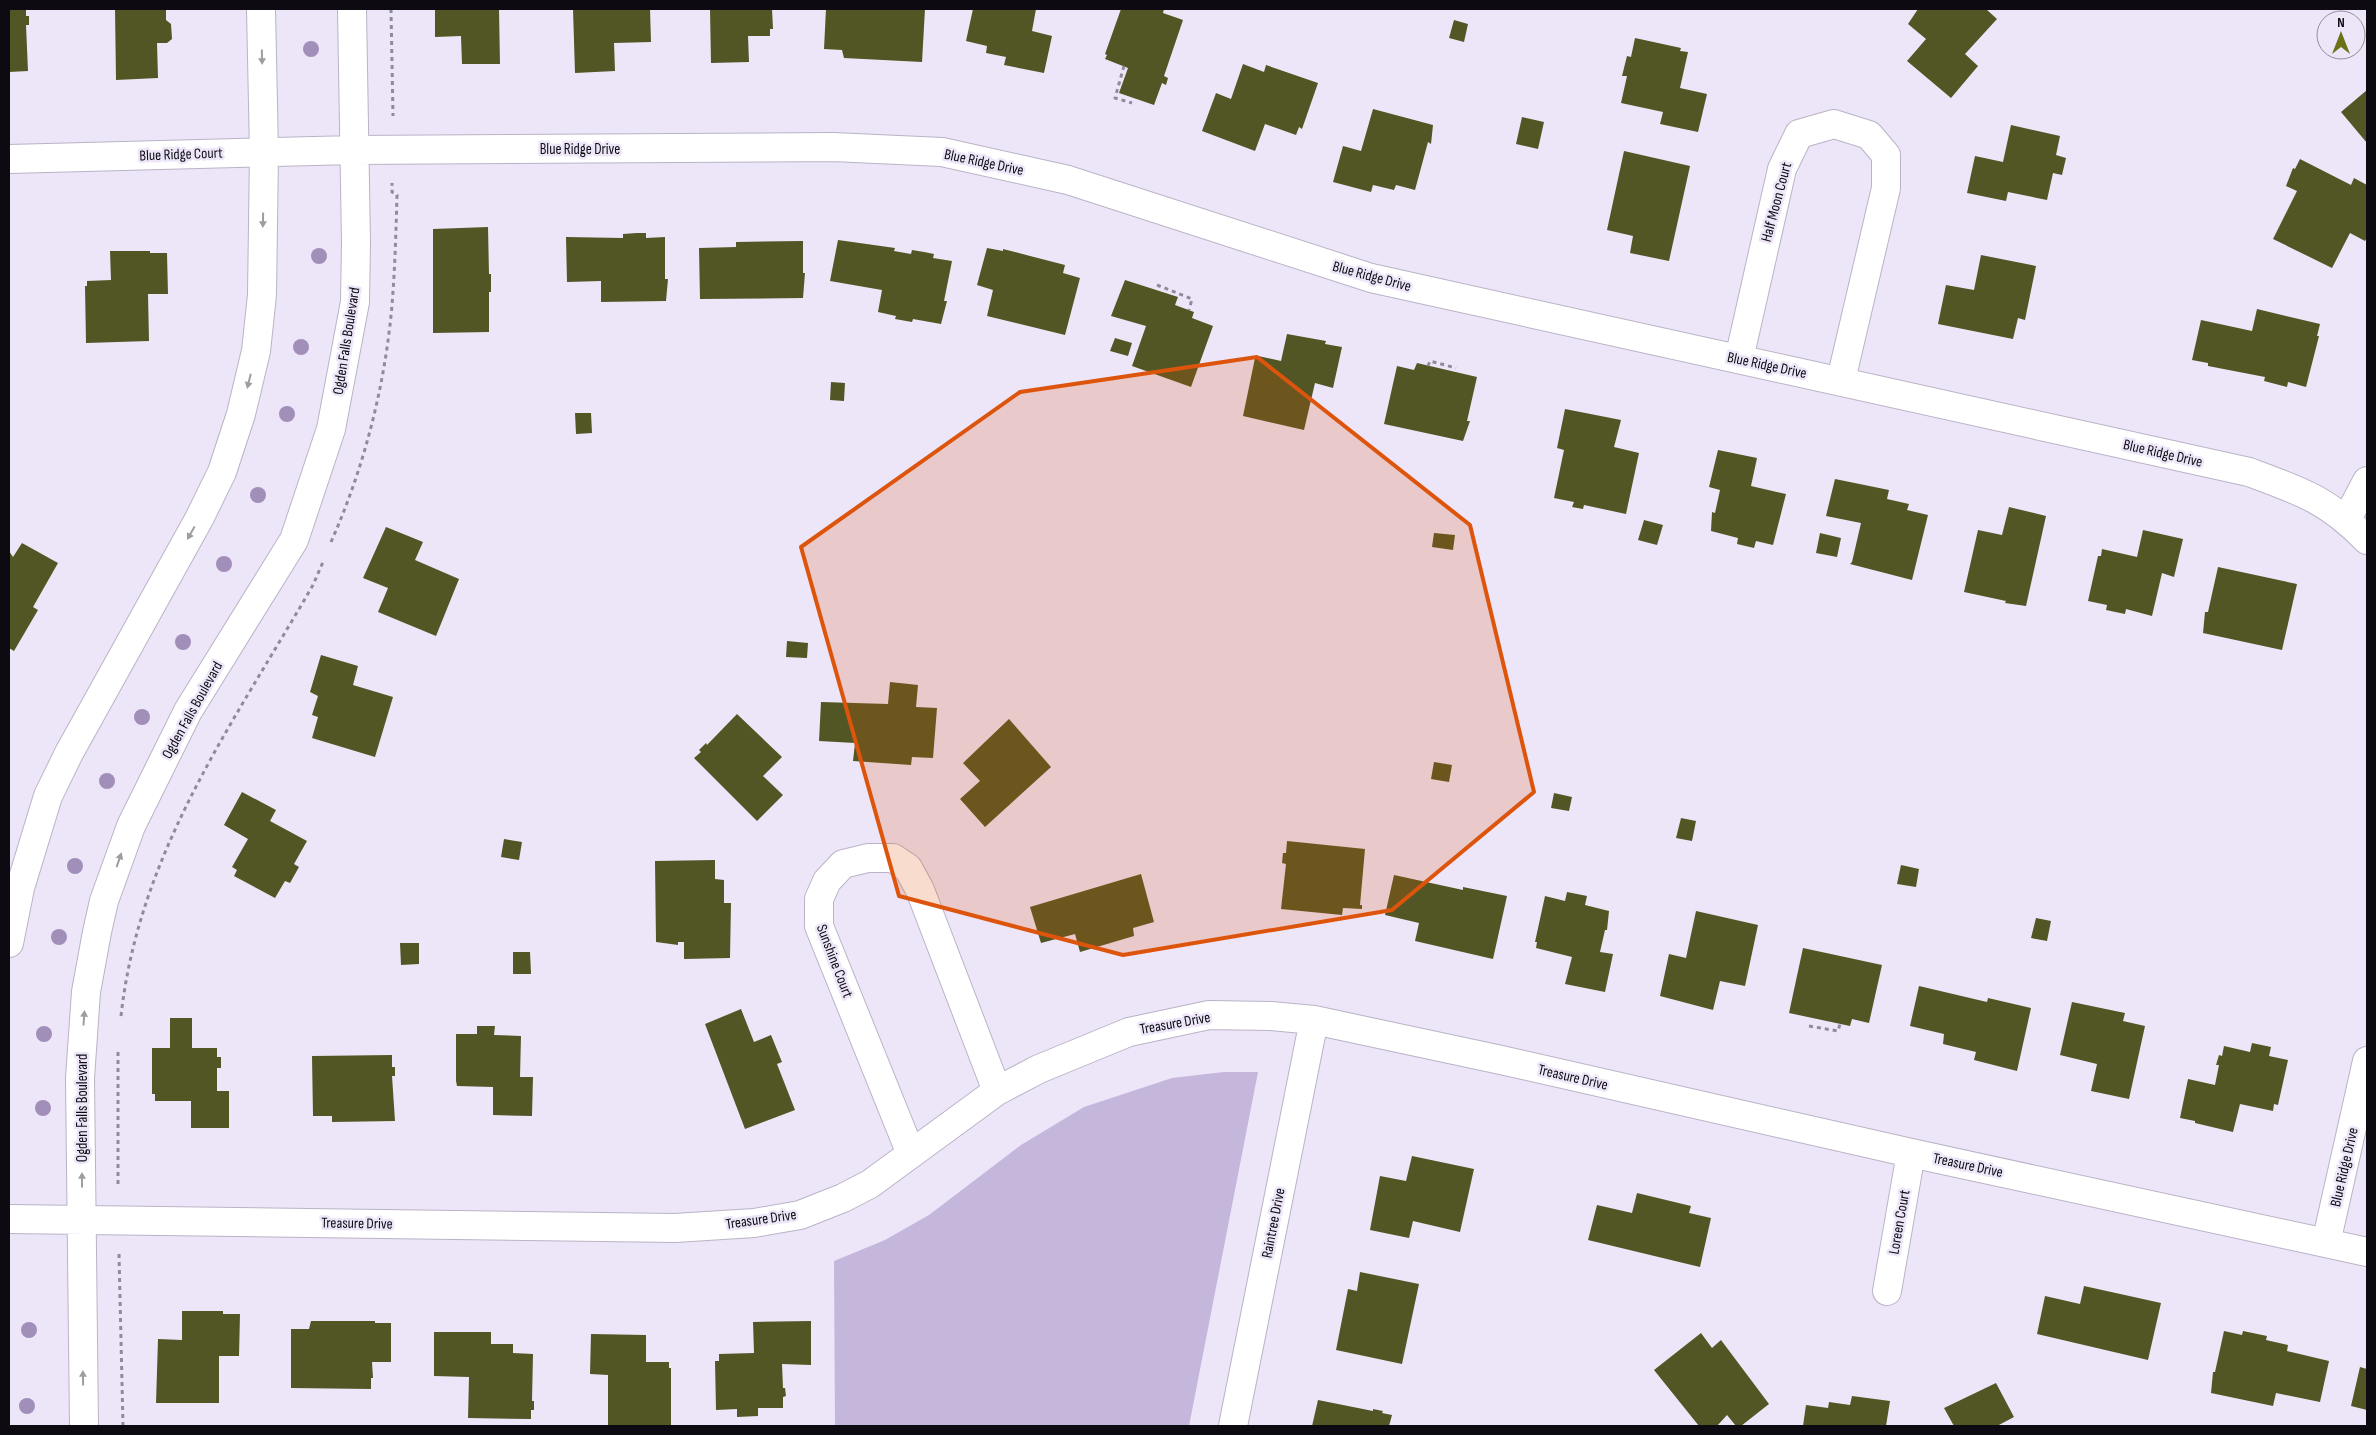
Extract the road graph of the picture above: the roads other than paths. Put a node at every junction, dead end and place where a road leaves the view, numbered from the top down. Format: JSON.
{"nodes":[{"id":1,"x":261,"y":9,"type":"edge"},
{"id":2,"x":352,"y":9,"type":"edge"},
{"id":3,"x":354,"y":150,"type":"junction"},
{"id":4,"x":264,"y":152,"type":"junction"},
{"id":5,"x":9,"y":159,"type":"edge"},
{"id":6,"x":1739,"y":359,"type":"junction"},
{"id":7,"x":1841,"y":380,"type":"junction"},
{"id":8,"x":2367,"y":481,"type":"edge"},
{"id":9,"x":2347,"y":519,"type":"junction"},
{"id":10,"x":2367,"y":540,"type":"edge"},
{"id":11,"x":9,"y":943,"type":"edge"},
{"id":12,"x":1314,"y":1020,"type":"junction"},
{"id":13,"x":2367,"y":1061,"type":"edge"},
{"id":14,"x":997,"y":1091,"type":"junction"},
{"id":15,"x":1912,"y":1153,"type":"junction"},
{"id":16,"x":912,"y":1154,"type":"junction"},
{"id":17,"x":9,"y":1219,"type":"edge"},
{"id":18,"x":82,"y":1220,"type":"junction"},
{"id":19,"x":2326,"y":1243,"type":"junction"},
{"id":20,"x":2367,"y":1252,"type":"edge"},
{"id":21,"x":1887,"y":1291,"type":"dead end"},
{"id":22,"x":84,"y":1426,"type":"edge"},
{"id":23,"x":1233,"y":1426,"type":"edge"}],
"edges":[{"from":1,"to":4,"type":"street","one_way":true},
{"from":2,"to":3,"type":"street","name":"Ogden Falls Boulevard"},
{"from":3,"to":4,"type":"street","name":"Blue Ridge Court"},
{"from":3,"to":6,"type":"street","name":"Blue Ridge Drive"},
{"from":18,"to":3,"type":"street","name":"Ogden Falls Boulevard","one_way":true},
{"from":4,"to":5,"type":"street","name":"Blue Ridge Court"},
{"from":4,"to":11,"type":"street","one_way":true},
{"from":6,"to":7,"type":"street","name":"Blue Ridge Drive"},
{"from":6,"to":7,"type":"street","name":"Half Moon Court"},
{"from":7,"to":9,"type":"street","name":"Blue Ridge Drive"},
{"from":8,"to":9,"type":"street"},
{"from":9,"to":10,"type":"street","name":"Blue Ridge Drive"},
{"from":12,"to":14,"type":"street","name":"Treasure Drive"},
{"from":12,"to":15,"type":"street","name":"Treasure Drive"},
{"from":12,"to":23,"type":"street","name":"Raintree Drive"},
{"from":13,"to":19,"type":"street","name":"Blue Ridge Drive"},
{"from":14,"to":16,"type":"street","name":"Treasure Drive"},
{"from":14,"to":16,"type":"street","name":"Sunshine Court"},
{"from":15,"to":19,"type":"street","name":"Treasure Drive"},
{"from":15,"to":21,"type":"street","name":"Loreen Court"},
{"from":16,"to":18,"type":"street","name":"Treasure Drive"},
{"from":17,"to":18,"type":"street","name":"Treasure Drive"},
{"from":22,"to":18,"type":"street","name":"Ogden Falls Boulevard","one_way":true},
{"from":19,"to":20,"type":"street","name":"Treasure Drive"}]}
